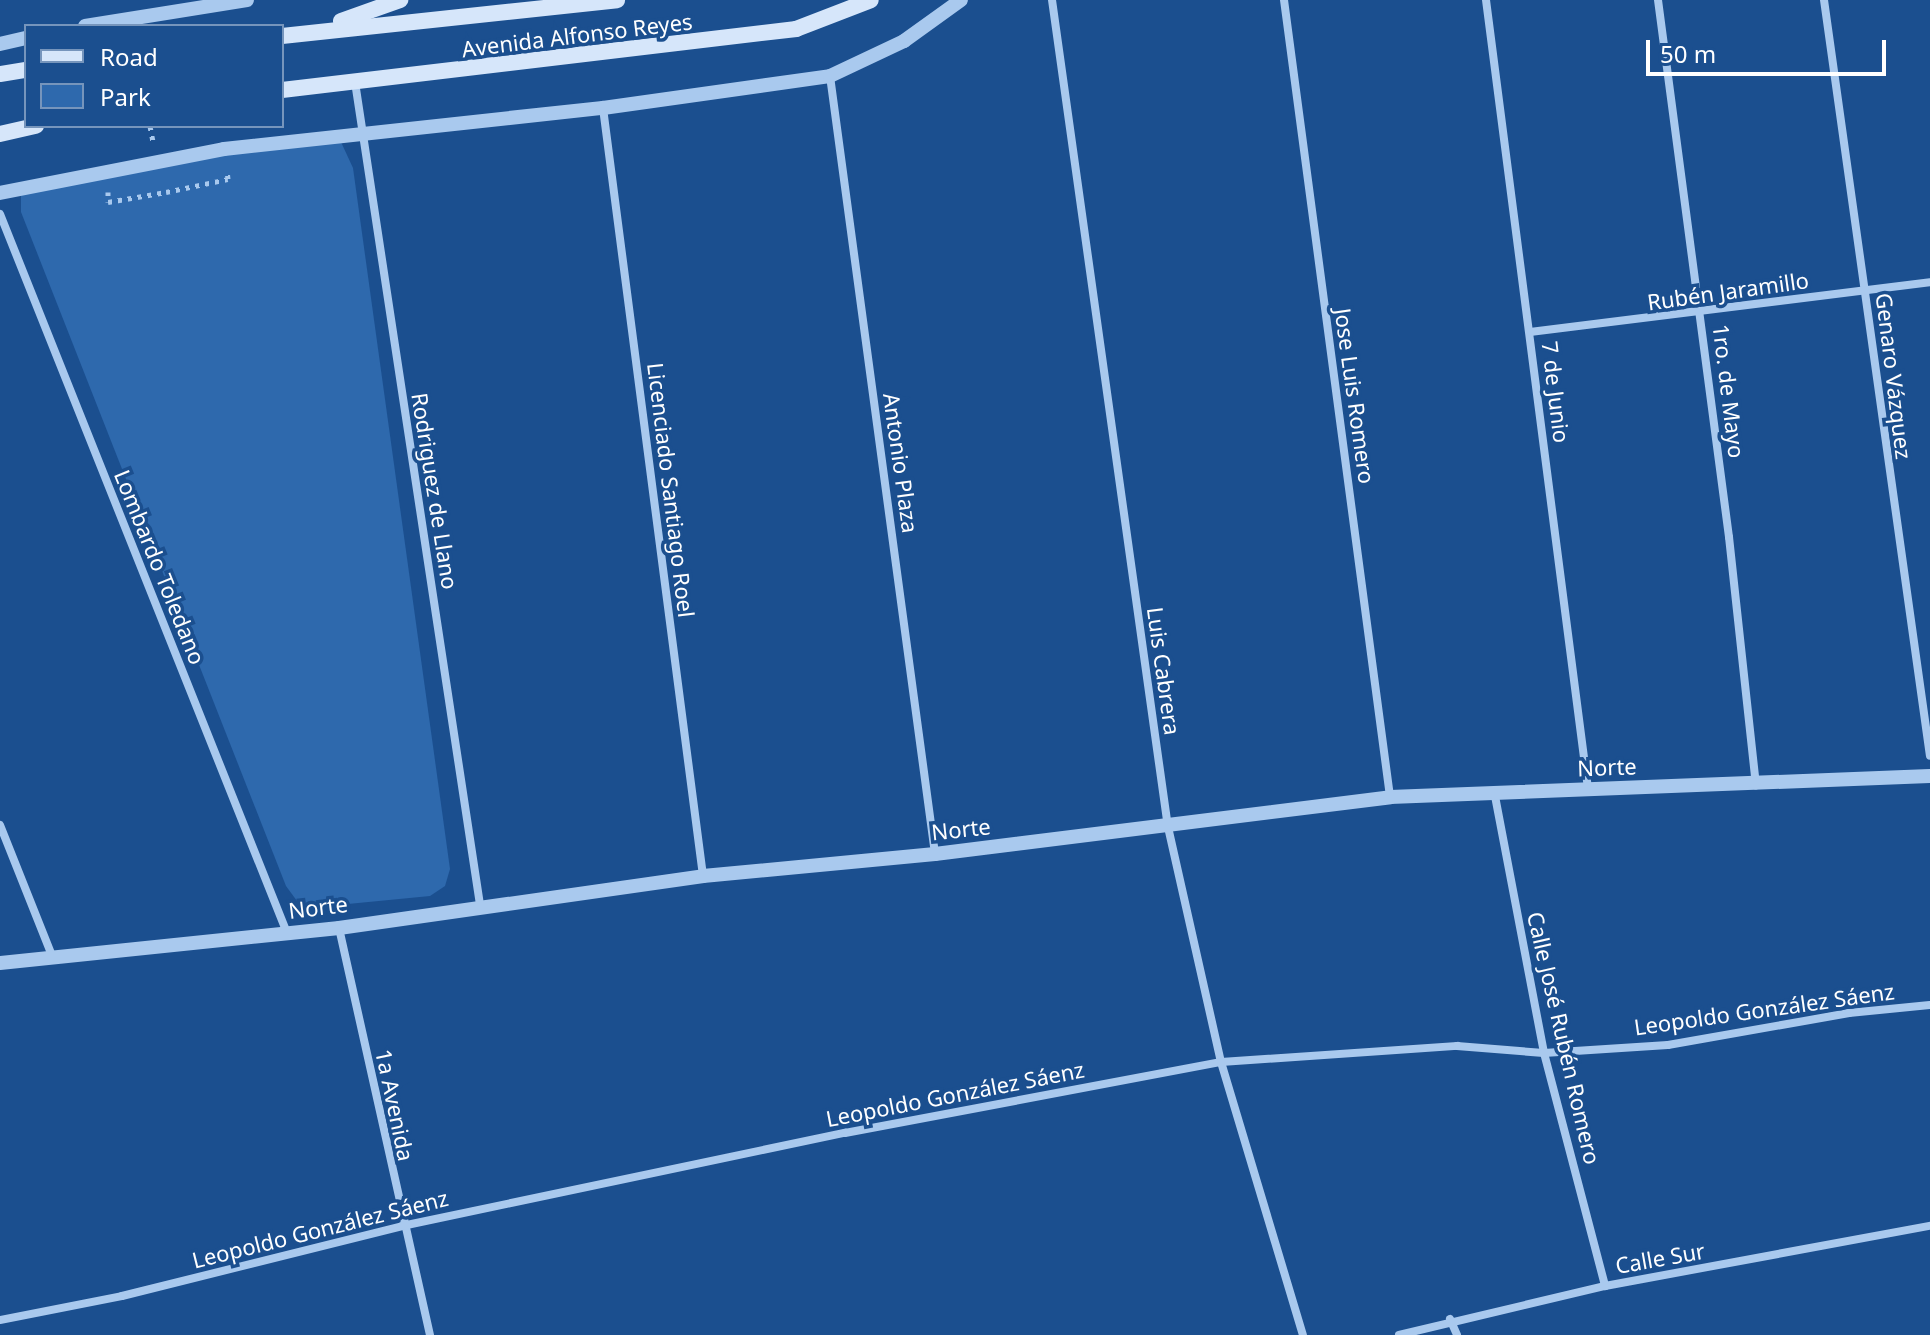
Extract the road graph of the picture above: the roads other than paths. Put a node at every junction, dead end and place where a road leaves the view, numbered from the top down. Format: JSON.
{"nodes":[{"id":1,"x":247,"y":0,"type":"edge"},
{"id":2,"x":400,"y":0,"type":"edge"},
{"id":3,"x":617,"y":0,"type":"edge"},
{"id":4,"x":871,"y":0,"type":"edge"},
{"id":5,"x":961,"y":0,"type":"edge"},
{"id":6,"x":1052,"y":0,"type":"edge"},
{"id":7,"x":1284,"y":0,"type":"edge"},
{"id":8,"x":1486,"y":0,"type":"edge"},
{"id":9,"x":1658,"y":0,"type":"edge"},
{"id":10,"x":1824,"y":0,"type":"edge"},
{"id":11,"x":97,"y":24,"type":"edge"},
{"id":12,"x":317,"y":30,"type":"junction"},
{"id":13,"x":284,"y":36,"type":"edge"},
{"id":14,"x":24,"y":38,"type":"edge"},
{"id":15,"x":0,"y":44,"type":"edge"},
{"id":16,"x":24,"y":70,"type":"edge"},
{"id":17,"x":0,"y":74,"type":"edge"},
{"id":18,"x":830,"y":76,"type":"junction"},
{"id":19,"x":355,"y":82,"type":"junction"},
{"id":20,"x":284,"y":90,"type":"edge"},
{"id":21,"x":603,"y":108,"type":"junction"},
{"id":22,"x":27,"y":128,"type":"edge"},
{"id":23,"x":363,"y":132,"type":"junction"},
{"id":24,"x":0,"y":134,"type":"edge"},
{"id":25,"x":0,"y":193,"type":"edge"},
{"id":26,"x":0,"y":214,"type":"edge"},
{"id":27,"x":1930,"y":282,"type":"edge"},
{"id":28,"x":1865,"y":290,"type":"junction"},
{"id":29,"x":1701,"y":314,"type":"junction"},
{"id":30,"x":1530,"y":332,"type":"junction"},
{"id":31,"x":1930,"y":756,"type":"edge"},
{"id":32,"x":1930,"y":776,"type":"edge"},
{"id":33,"x":1756,"y":787,"type":"junction"},
{"id":34,"x":1588,"y":789,"type":"junction"},
{"id":35,"x":1495,"y":796,"type":"junction"},
{"id":36,"x":1390,"y":797,"type":"junction"},
{"id":37,"x":0,"y":825,"type":"edge"},
{"id":38,"x":1168,"y":827,"type":"junction"},
{"id":39,"x":935,"y":854,"type":"junction"},
{"id":40,"x":703,"y":876,"type":"junction"},
{"id":41,"x":480,"y":905,"type":"junction"},
{"id":42,"x":339,"y":928,"type":"junction"},
{"id":43,"x":287,"y":933,"type":"junction"},
{"id":44,"x":52,"y":956,"type":"junction"},
{"id":45,"x":0,"y":963,"type":"edge"},
{"id":46,"x":1930,"y":1005,"type":"edge"},
{"id":47,"x":1544,"y":1053,"type":"junction"},
{"id":48,"x":1221,"y":1062,"type":"junction"},
{"id":49,"x":402,"y":1226,"type":"junction"},
{"id":50,"x":1930,"y":1226,"type":"edge"},
{"id":51,"x":1605,"y":1286,"type":"junction"},
{"id":52,"x":1450,"y":1319,"type":"junction"},
{"id":53,"x":0,"y":1320,"type":"edge"},
{"id":54,"x":430,"y":1335,"type":"edge"},
{"id":55,"x":1303,"y":1335,"type":"edge"},
{"id":56,"x":1399,"y":1335,"type":"edge"},
{"id":57,"x":1457,"y":1335,"type":"edge"}],
"edges":[{"from":1,"to":11,"type":"street"},
{"from":2,"to":12,"type":"main road"},
{"from":3,"to":12,"type":"main road","name":"Avenida Alfonso Reyes"},
{"from":4,"to":19,"type":"main road","name":"Avenida Alfonso Reyes"},
{"from":5,"to":18,"type":"street"},
{"from":6,"to":38,"type":"street","name":"Luis Cabrera"},
{"from":7,"to":36,"type":"street","name":"Jose Luis Romero"},
{"from":8,"to":30,"type":"street","name":"7 de Junio"},
{"from":9,"to":29,"type":"street","name":"1ro. de Mayo"},
{"from":10,"to":28,"type":"street","name":"Genaro Vázquez"},
{"from":12,"to":13,"type":"main road","name":"Avenida Alfonso Reyes"},
{"from":14,"to":15,"type":"street"},
{"from":16,"to":17,"type":"main road"},
{"from":18,"to":21,"type":"street"},
{"from":18,"to":39,"type":"street","name":"Antonio Plaza"},
{"from":19,"to":20,"type":"main road","name":"Avenida Alfonso Reyes"},
{"from":19,"to":23,"type":"street","name":"Rodriguez de Llano"},
{"from":21,"to":23,"type":"street"},
{"from":21,"to":40,"type":"street","name":"Licenciado Santiago Roel"},
{"from":22,"to":24,"type":"main road"},
{"from":23,"to":25,"type":"street"},
{"from":23,"to":41,"type":"street","name":"Rodriguez de Llano"},
{"from":26,"to":43,"type":"street","name":"Lombardo Toledano"},
{"from":27,"to":28,"type":"street","name":"Rubén Jaramillo"},
{"from":28,"to":29,"type":"street","name":"Rubén Jaramillo"},
{"from":28,"to":31,"type":"street","name":"Genaro Vázquez"},
{"from":29,"to":30,"type":"street","name":"Rubén Jaramillo"},
{"from":29,"to":33,"type":"street","name":"1ro. de Mayo"},
{"from":30,"to":34,"type":"street","name":"7 de Junio"},
{"from":32,"to":33,"type":"street","name":"Norte"},
{"from":33,"to":34,"type":"street","name":"Norte"},
{"from":34,"to":35,"type":"street","name":"Norte"},
{"from":35,"to":36,"type":"street","name":"Norte"},
{"from":35,"to":47,"type":"street","name":"Calle José Rubén Romero"},
{"from":36,"to":38,"type":"street","name":"Norte"},
{"from":37,"to":44,"type":"street"},
{"from":38,"to":39,"type":"street","name":"Norte"},
{"from":38,"to":48,"type":"street","name":"Luis Cabrera"},
{"from":39,"to":40,"type":"street","name":"Norte"},
{"from":40,"to":41,"type":"street","name":"Norte"},
{"from":41,"to":42,"type":"street","name":"Norte"},
{"from":42,"to":43,"type":"street","name":"Norte"},
{"from":42,"to":49,"type":"street","name":"1a Avenida"},
{"from":43,"to":44,"type":"street","name":"Norte"},
{"from":44,"to":45,"type":"street","name":"Norte"},
{"from":46,"to":47,"type":"street","name":"Leopoldo González Sáenz"},
{"from":47,"to":48,"type":"street","name":"Leopoldo González Sáenz"},
{"from":47,"to":51,"type":"street","name":"Calle José Rubén Romero"},
{"from":48,"to":49,"type":"street","name":"Leopoldo González Sáenz"},
{"from":48,"to":55,"type":"street","name":"Luis Cabrera"},
{"from":49,"to":53,"type":"street","name":"Leopoldo González Sáenz"},
{"from":49,"to":54,"type":"street","name":"1a Avenida"},
{"from":50,"to":51,"type":"street","name":"Calle Sur"},
{"from":51,"to":52,"type":"street","name":"Calle Sur"},
{"from":52,"to":56,"type":"street","name":"Calle Sur"},
{"from":52,"to":57,"type":"street"}]}
